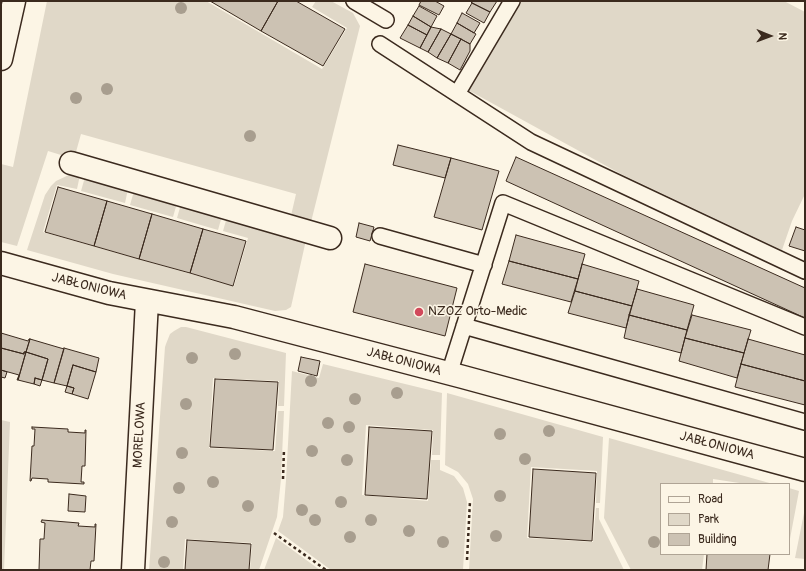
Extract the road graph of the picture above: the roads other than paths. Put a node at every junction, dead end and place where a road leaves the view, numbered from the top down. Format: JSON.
{"nodes":[{"id":1,"x":14,"y":1,"type":"edge"},
{"id":2,"x":354,"y":1,"type":"edge"},
{"id":3,"x":512,"y":1,"type":"edge"},
{"id":4,"x":386,"y":20,"type":"dead end"},
{"id":5,"x":380,"y":44,"type":"dead end"},
{"id":6,"x":1,"y":59,"type":"edge"},
{"id":7,"x":457,"y":94,"type":"junction"},
{"id":8,"x":71,"y":163,"type":"dead end"},
{"id":9,"x":380,"y":236,"type":"dead end"},
{"id":10,"x":330,"y":238,"type":"dead end"},
{"id":11,"x":1,"y":264,"type":"edge"},
{"id":12,"x":484,"y":265,"type":"junction"},
{"id":13,"x":805,"y":271,"type":"edge"},
{"id":14,"x":147,"y":301,"type":"junction"},
{"id":15,"x":464,"y":326,"type":"junction"},
{"id":16,"x":805,"y":327,"type":"edge"},
{"id":17,"x":449,"y":374,"type":"junction"},
{"id":18,"x":805,"y":422,"type":"edge"},
{"id":19,"x":805,"y":470,"type":"edge"},
{"id":20,"x":133,"y":570,"type":"edge"}],
"edges":[{"from":1,"to":6,"type":"street"},
{"from":2,"to":4,"type":"lane"},
{"from":3,"to":7,"type":"lane"},
{"from":5,"to":7,"type":"lane"},
{"from":7,"to":13,"type":"lane"},
{"from":8,"to":10,"type":"street"},
{"from":9,"to":12,"type":"lane"},
{"from":11,"to":14,"type":"street","name":"JABŁONIOWA"},
{"from":12,"to":15,"type":"lane"},
{"from":12,"to":16,"type":"lane"},
{"from":14,"to":17,"type":"street","name":"JABŁONIOWA"},
{"from":14,"to":20,"type":"street","name":"MORELOWA"},
{"from":15,"to":17,"type":"lane"},
{"from":15,"to":18,"type":"lane"},
{"from":17,"to":19,"type":"street","name":"JABŁONIOWA"}]}
